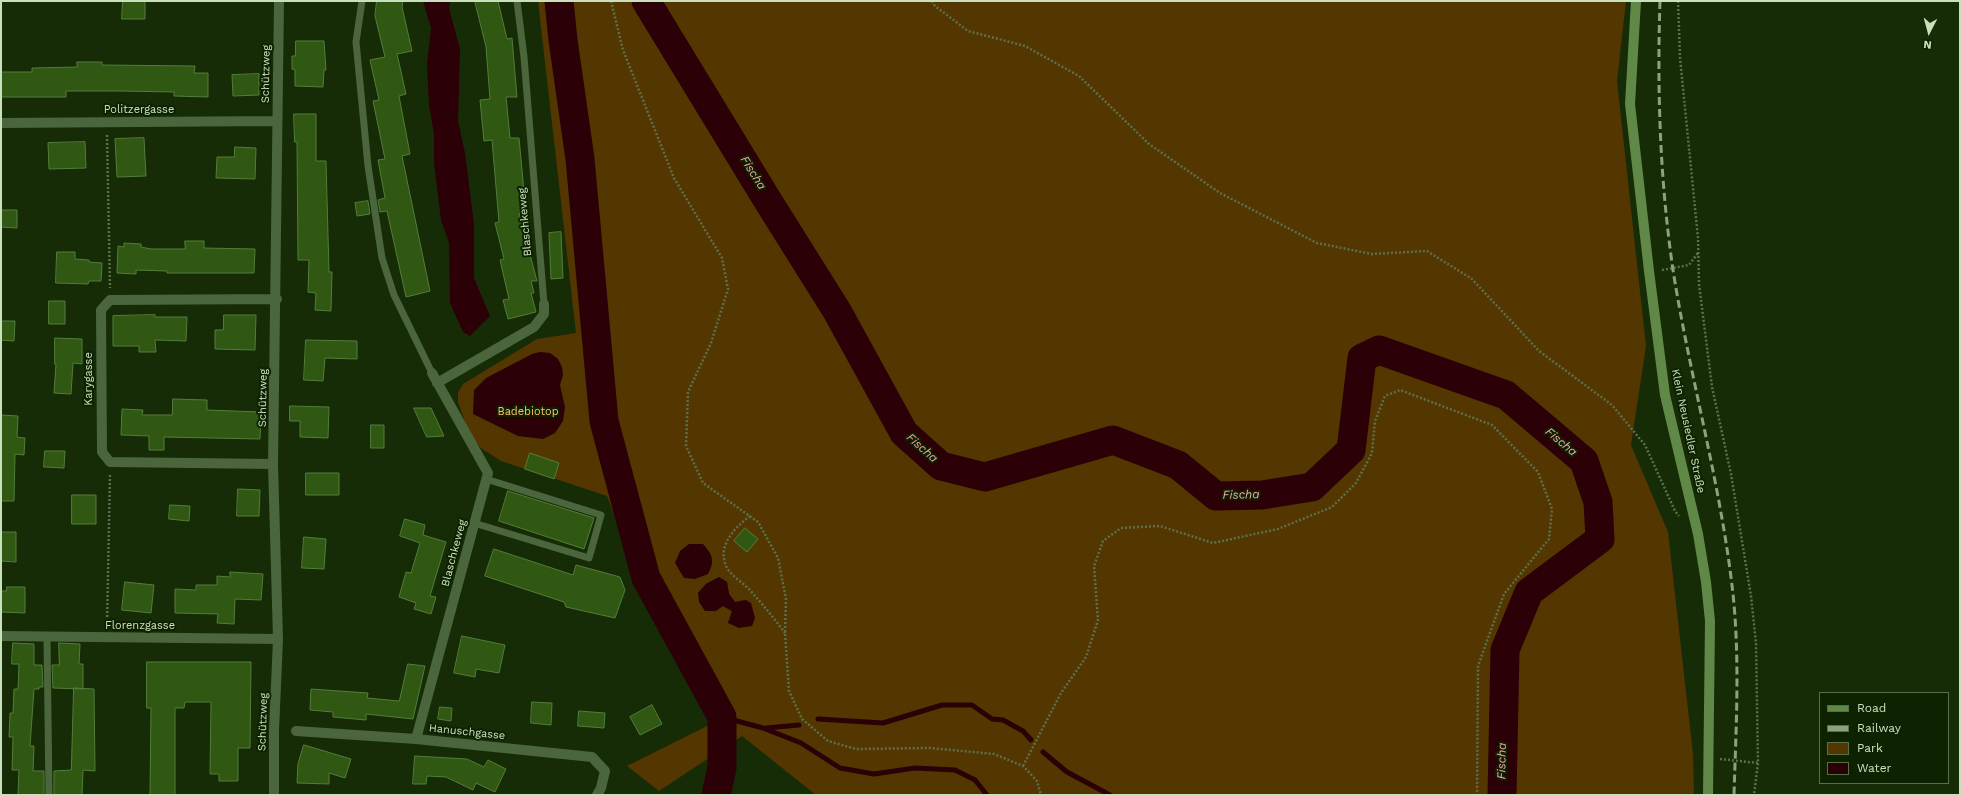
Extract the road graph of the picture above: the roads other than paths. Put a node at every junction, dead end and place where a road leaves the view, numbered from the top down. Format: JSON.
{"nodes":[{"id":1,"x":279,"y":1,"type":"edge"},
{"id":2,"x":362,"y":1,"type":"edge"},
{"id":3,"x":517,"y":1,"type":"edge"},
{"id":4,"x":1636,"y":1,"type":"edge"},
{"id":5,"x":277,"y":121,"type":"junction"},
{"id":6,"x":1,"y":123,"type":"edge"},
{"id":7,"x":277,"y":299,"type":"junction"},
{"id":8,"x":544,"y":304,"type":"joint"},
{"id":9,"x":432,"y":374,"type":"joint"},
{"id":10,"x":437,"y":383,"type":"junction"},
{"id":11,"x":273,"y":464,"type":"junction"},
{"id":12,"x":486,"y":479,"type":"junction"},
{"id":13,"x":474,"y":523,"type":"junction"},
{"id":14,"x":1,"y":636,"type":"edge"},
{"id":15,"x":47,"y":636,"type":"junction"},
{"id":16,"x":278,"y":639,"type":"junction"},
{"id":17,"x":296,"y":731,"type":"dead end"},
{"id":18,"x":416,"y":739,"type":"junction"},
{"id":19,"x":49,"y":795,"type":"edge"},
{"id":20,"x":274,"y":795,"type":"edge"},
{"id":21,"x":597,"y":795,"type":"edge"},
{"id":22,"x":1708,"y":795,"type":"edge"}],
"edges":[{"from":1,"to":5,"type":"street","name":"Schützweg"},
{"from":2,"to":9,"type":"lane"},
{"from":3,"to":8,"type":"lane","name":"Blaschkeweg"},
{"from":4,"to":22,"type":"main road","name":"Klein Neusiedler Straße"},
{"from":5,"to":6,"type":"street","name":"Politzergasse"},
{"from":5,"to":7,"type":"street","name":"Schützweg"},
{"from":7,"to":11,"type":"street","name":"Schützweg"},
{"from":7,"to":11,"type":"street","name":"Karygasse"},
{"from":8,"to":10,"type":"street","name":"Blaschkeweg"},
{"from":9,"to":10,"type":"street"},
{"from":10,"to":12,"type":"street"},
{"from":11,"to":16,"type":"street","name":"Schützweg"},
{"from":12,"to":13,"type":"street","name":"Blaschkeweg"},
{"from":12,"to":13,"type":"lane"},
{"from":13,"to":18,"type":"street","name":"Blaschkeweg"},
{"from":14,"to":15,"type":"street","name":"Florenzgasse"},
{"from":15,"to":16,"type":"street","name":"Florenzgasse"},
{"from":15,"to":19,"type":"lane"},
{"from":16,"to":20,"type":"street","name":"Schützweg"},
{"from":17,"to":18,"type":"street","name":"Hanuschgasse"},
{"from":18,"to":21,"type":"street","name":"Hanuschgasse"}]}
